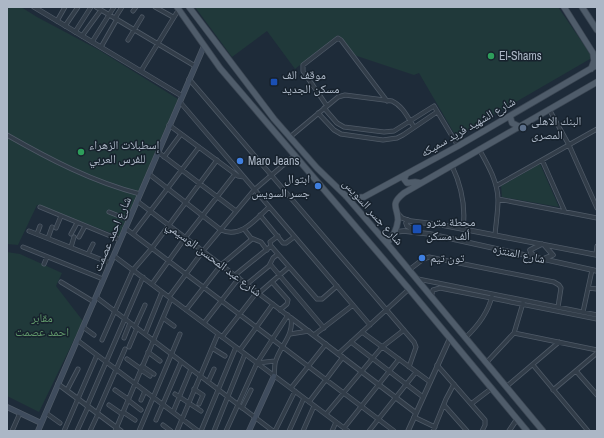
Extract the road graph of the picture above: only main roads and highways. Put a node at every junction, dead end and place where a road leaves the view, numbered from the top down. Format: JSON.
{"nodes":[{"id":1,"x":189,"y":7,"type":"edge"},
{"id":2,"x":564,"y":7,"type":"edge"},
{"id":3,"x":582,"y":7,"type":"edge"},
{"id":4,"x":178,"y":8,"type":"edge"},
{"id":5,"x":595,"y":22,"type":"edge"},
{"id":6,"x":597,"y":30,"type":"edge"},
{"id":7,"x":204,"y":46,"type":"junction"},
{"id":8,"x":595,"y":54,"type":"edge"},
{"id":9,"x":597,"y":65,"type":"edge"},
{"id":10,"x":591,"y":69,"type":"junction"},
{"id":11,"x":597,"y":82,"type":"edge"},
{"id":12,"x":510,"y":116,"type":"junction"},
{"id":13,"x":499,"y":123,"type":"junction"},
{"id":14,"x":518,"y":126,"type":"junction"},
{"id":15,"x":507,"y":133,"type":"junction"},
{"id":16,"x":406,"y":175,"type":"junction"},
{"id":17,"x":421,"y":183,"type":"junction"},
{"id":18,"x":346,"y":196,"type":"junction"},
{"id":19,"x":387,"y":243,"type":"junction"},
{"id":20,"x":274,"y":376,"type":"road end"},
{"id":21,"x":7,"y":407,"type":"edge"},
{"id":22,"x":41,"y":428,"type":"edge"},
{"id":23,"x":250,"y":430,"type":"edge"},
{"id":24,"x":527,"y":431,"type":"edge"},
{"id":25,"x":543,"y":431,"type":"edge"}],
"edges":[{"from":1,"to":18,"type":"main road","name":"شارع جسر السويس"},
{"from":2,"to":8,"type":"main road"},
{"from":3,"to":5,"type":"main road"},
{"from":4,"to":7,"type":"main road","name":"شارع جسر السويس"},
{"from":5,"to":6,"type":"main road"},
{"from":7,"to":22,"type":"main road","name":"شارع احمد عصمت"},
{"from":7,"to":24,"type":"main road","name":"شارع جسر السويس"},
{"from":8,"to":10,"type":"main road"},
{"from":9,"to":10,"type":"main road","name":"شارع الشهيد فريد سميكه"},
{"from":10,"to":12,"type":"main road","name":"شارع الشهيد فريد سميكه"},
{"from":11,"to":14,"type":"main road","name":"شارع الشهيد فريد سميكه"},
{"from":12,"to":13,"type":"main road","name":"شارع الشهيد فريد سميكه"},
{"from":12,"to":14,"type":"main road"},
{"from":13,"to":15,"type":"main road"},
{"from":13,"to":16,"type":"main road","name":"شارع الشهيد فريد سميكه"},
{"from":14,"to":15,"type":"main road","name":"شارع الشهيد فريد سميكه"},
{"from":15,"to":17,"type":"main road","name":"شارع الشهيد فريد سميكه"},
{"from":16,"to":17,"type":"main road"},
{"from":16,"to":18,"type":"main road","name":"شارع الشهيد فريد سميكه"},
{"from":17,"to":19,"type":"main road","name":"شارع الشهيد فريد سميكه"},
{"from":18,"to":19,"type":"main road","name":"شارع جسر السويس"},
{"from":19,"to":25,"type":"main road","name":"شارع جسر السويس"},
{"from":20,"to":23,"type":"main road"},
{"from":21,"to":22,"type":"main road"}]}
